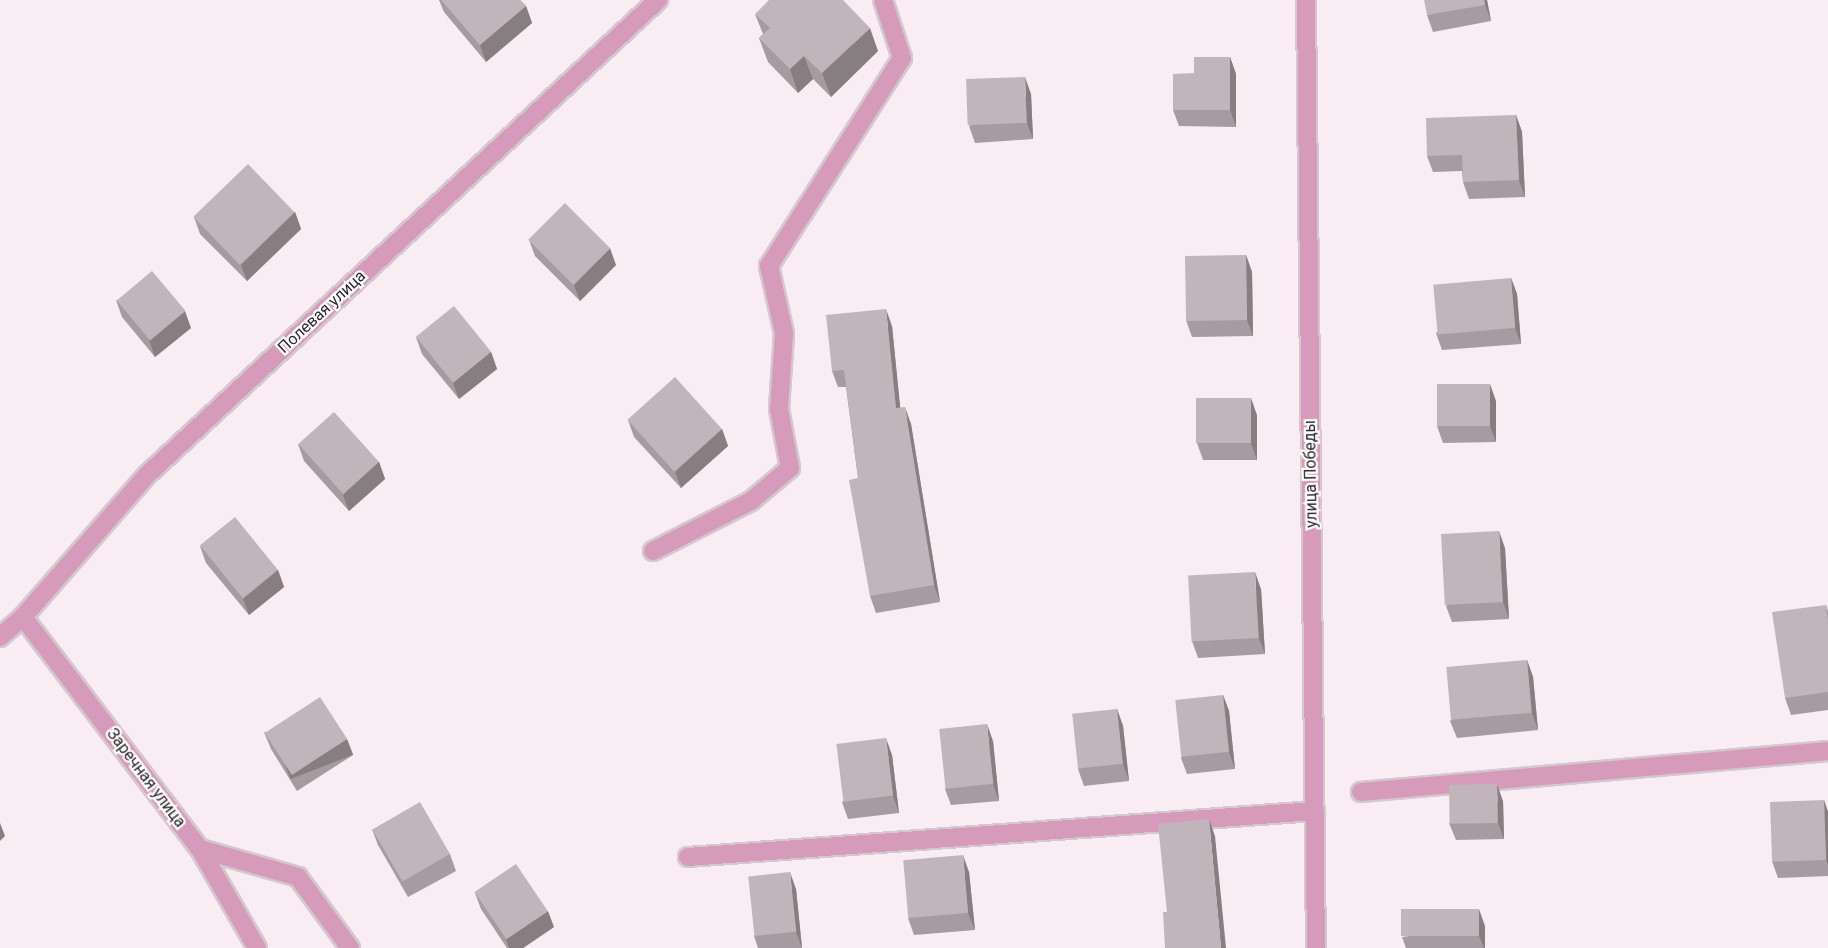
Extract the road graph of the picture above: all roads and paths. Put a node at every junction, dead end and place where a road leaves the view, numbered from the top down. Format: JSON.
{"nodes":[{"id":1,"x":658,"y":0,"type":"edge"},
{"id":2,"x":883,"y":0,"type":"edge"},
{"id":3,"x":1306,"y":0,"type":"edge"},
{"id":4,"x":653,"y":551,"type":"dead end"},
{"id":5,"x":23,"y":617,"type":"junction"},
{"id":6,"x":0,"y":637,"type":"edge"},
{"id":7,"x":1828,"y":751,"type":"edge"},
{"id":8,"x":1361,"y":792,"type":"dead end"},
{"id":9,"x":1315,"y":811,"type":"junction"},
{"id":10,"x":200,"y":849,"type":"junction"},
{"id":11,"x":688,"y":857,"type":"dead end"},
{"id":12,"x":257,"y":948,"type":"edge"},
{"id":13,"x":350,"y":948,"type":"edge"},
{"id":14,"x":1316,"y":948,"type":"edge"}],
"edges":[{"from":1,"to":5,"type":"street","name":"Полевая улица"},
{"from":2,"to":4,"type":"street"},
{"from":3,"to":9,"type":"street","name":"улица Победы"},
{"from":5,"to":6,"type":"street","name":"Полевая улица"},
{"from":5,"to":10,"type":"street","name":"Заречная улица"},
{"from":7,"to":8,"type":"street"},
{"from":9,"to":11,"type":"street"},
{"from":9,"to":14,"type":"street","name":"улица Победы"},
{"from":10,"to":12,"type":"street","name":"Заречная улица"},
{"from":10,"to":13,"type":"street"}]}
